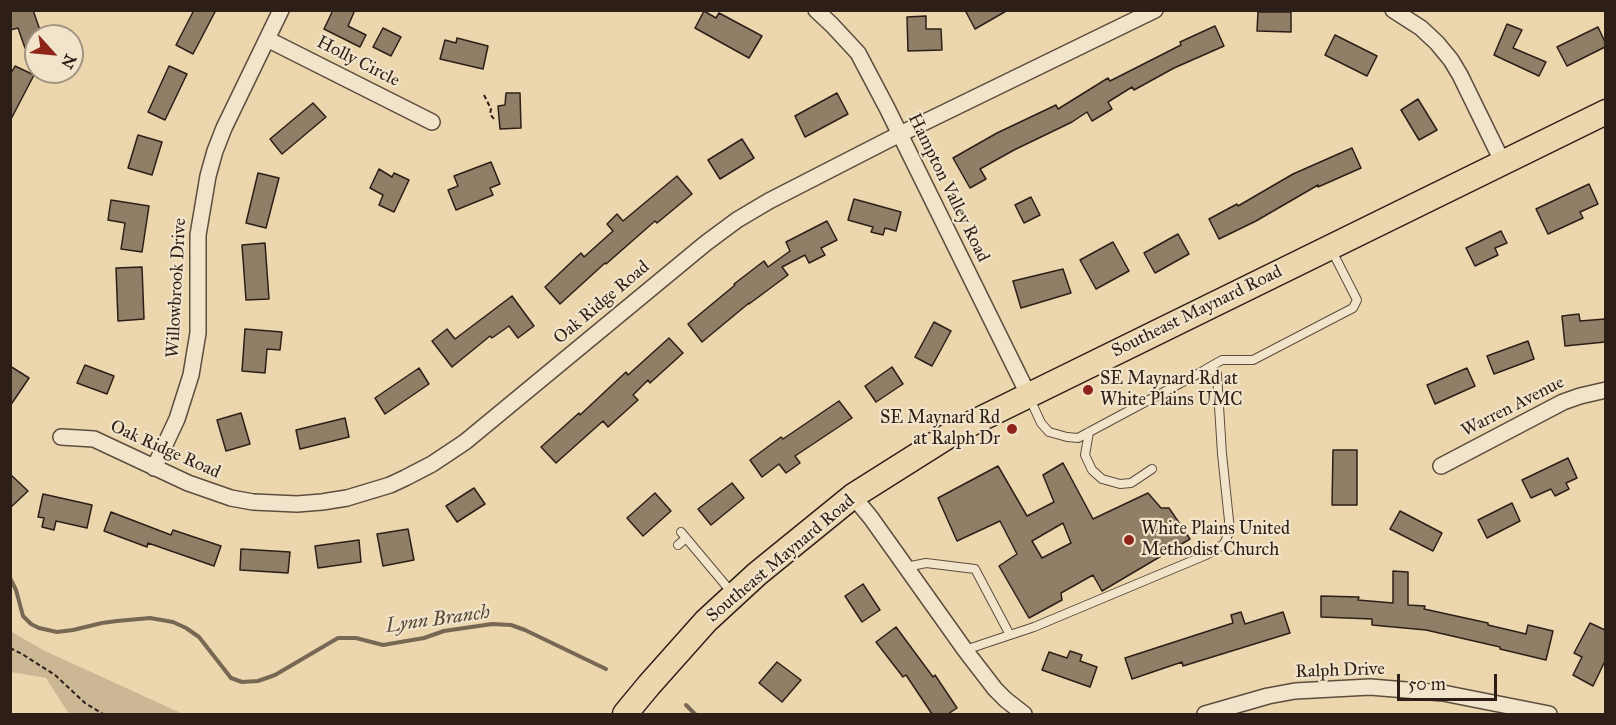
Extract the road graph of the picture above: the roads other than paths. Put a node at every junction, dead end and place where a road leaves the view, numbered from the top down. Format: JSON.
{"nodes":[{"id":1,"x":281,"y":10,"type":"edge"},
{"id":2,"x":816,"y":10,"type":"edge"},
{"id":3,"x":1155,"y":10,"type":"edge"},
{"id":4,"x":1393,"y":10,"type":"edge"},
{"id":5,"x":267,"y":39,"type":"junction"},
{"id":6,"x":1605,"y":112,"type":"edge"},
{"id":7,"x":432,"y":122,"type":"dead end"},
{"id":8,"x":900,"y":135,"type":"junction"},
{"id":9,"x":1503,"y":163,"type":"junction"},
{"id":10,"x":1331,"y":247,"type":"junction"},
{"id":11,"x":1205,"y":370,"type":"junction"},
{"id":12,"x":1605,"y":390,"type":"edge"},
{"id":13,"x":1028,"y":394,"type":"junction"},
{"id":14,"x":1089,"y":432,"type":"junction"},
{"id":15,"x":61,"y":437,"type":"dead end"},
{"id":16,"x":1441,"y":466,"type":"dead end"},
{"id":17,"x":154,"y":468,"type":"junction"},
{"id":18,"x":1152,"y":469,"type":"dead end"},
{"id":19,"x":853,"y":496,"type":"junction"},
{"id":20,"x":678,"y":545,"type":"dead end"},
{"id":21,"x":906,"y":567,"type":"junction"},
{"id":22,"x":734,"y":595,"type":"junction"},
{"id":23,"x":1010,"y":635,"type":"junction"},
{"id":24,"x":965,"y":650,"type":"junction"},
{"id":25,"x":626,"y":714,"type":"edge"},
{"id":26,"x":1024,"y":714,"type":"edge"},
{"id":27,"x":1205,"y":714,"type":"edge"},
{"id":28,"x":1549,"y":714,"type":"edge"}],
"edges":[{"from":1,"to":5,"type":"street","name":"Willowbrook Drive"},
{"from":2,"to":8,"type":"street","name":"Hampton Valley Road"},
{"from":3,"to":8,"type":"street","name":"Oak Ridge Road"},
{"from":4,"to":9,"type":"street"},
{"from":5,"to":7,"type":"street","name":"Holly Circle"},
{"from":5,"to":17,"type":"street","name":"Willowbrook Drive"},
{"from":6,"to":9,"type":"main road","name":"Southeast Maynard Road"},
{"from":8,"to":13,"type":"street","name":"Hampton Valley Road"},
{"from":8,"to":17,"type":"street","name":"Oak Ridge Road"},
{"from":9,"to":10,"type":"main road","name":"Southeast Maynard Road"},
{"from":10,"to":11,"type":"lane"},
{"from":10,"to":13,"type":"main road","name":"Southeast Maynard Road"},
{"from":11,"to":14,"type":"lane"},
{"from":11,"to":23,"type":"lane"},
{"from":12,"to":16,"type":"street","name":"Warren Avenue"},
{"from":13,"to":14,"type":"lane"},
{"from":13,"to":19,"type":"main road","name":"Southeast Maynard Road"},
{"from":14,"to":18,"type":"lane"},
{"from":15,"to":17,"type":"street","name":"Oak Ridge Road"},
{"from":19,"to":21,"type":"street"},
{"from":19,"to":22,"type":"main road","name":"Southeast Maynard Road"},
{"from":20,"to":22,"type":"lane"},
{"from":21,"to":23,"type":"lane"},
{"from":21,"to":24,"type":"street"},
{"from":22,"to":25,"type":"main road","name":"Southeast Maynard Road"},
{"from":23,"to":24,"type":"lane"},
{"from":24,"to":26,"type":"street"},
{"from":27,"to":28,"type":"street","name":"Ralph Drive"}]}
